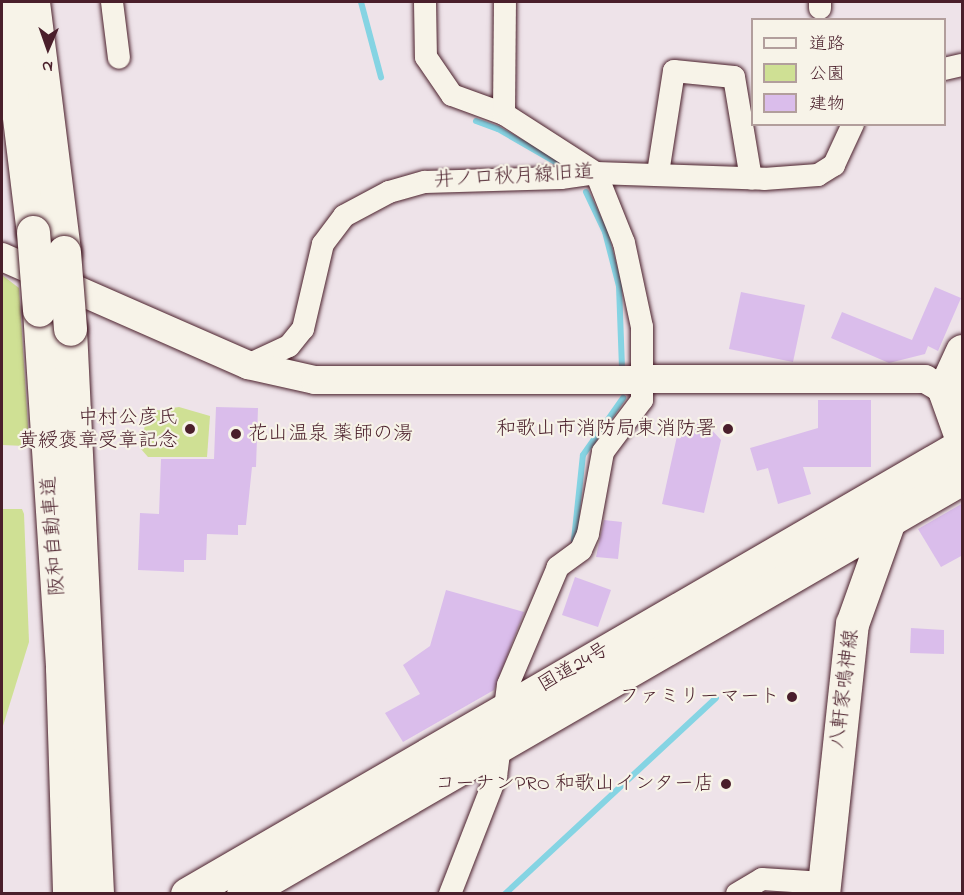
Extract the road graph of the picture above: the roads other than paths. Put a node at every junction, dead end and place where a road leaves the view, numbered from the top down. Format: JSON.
{"nodes":[{"id":1,"x":4,"y":2,"type":"edge"},
{"id":2,"x":33,"y":2,"type":"edge"},
{"id":3,"x":112,"y":2,"type":"edge"},
{"id":4,"x":425,"y":2,"type":"edge"},
{"id":5,"x":505,"y":2,"type":"edge"},
{"id":6,"x":119,"y":58,"type":"dead end"},
{"id":7,"x":963,"y":65,"type":"edge"},
{"id":8,"x":946,"y":69,"type":"edge"},
{"id":9,"x":504,"y":114,"type":"junction"},
{"id":10,"x":852,"y":126,"type":"edge"},
{"id":11,"x":596,"y":173,"type":"junction"},
{"id":12,"x":658,"y":173,"type":"junction"},
{"id":13,"x":751,"y":179,"type":"junction"},
{"id":14,"x":4,"y":254,"type":"edge"},
{"id":15,"x":963,"y":351,"type":"edge"},
{"id":16,"x":248,"y":365,"type":"junction"},
{"id":17,"x":642,"y":381,"type":"junction"},
{"id":18,"x":944,"y":390,"type":"junction"},
{"id":19,"x":963,"y":440,"type":"edge"},
{"id":20,"x":963,"y":445,"type":"edge"},
{"id":21,"x":963,"y":478,"type":"edge"},
{"id":22,"x":884,"y":506,"type":"junction"},
{"id":23,"x":508,"y":706,"type":"junction"},
{"id":24,"x":503,"y":741,"type":"junction"},
{"id":25,"x":823,"y":888,"type":"edge"},
{"id":26,"x":69,"y":894,"type":"edge"},
{"id":27,"x":97,"y":894,"type":"edge"},
{"id":28,"x":187,"y":894,"type":"edge"},
{"id":29,"x":243,"y":894,"type":"edge"},
{"id":30,"x":450,"y":894,"type":"edge"},
{"id":31,"x":736,"y":894,"type":"edge"}],
"edges":[{"from":1,"to":26,"type":"main road","name":"阪和自動車道","bridge":true},
{"from":2,"to":27,"type":"main road","name":"阪和自動車道","bridge":true},
{"from":3,"to":6,"type":"street"},
{"from":4,"to":9,"type":"street"},
{"from":5,"to":9,"type":"street"},
{"from":7,"to":8,"type":"street"},
{"from":9,"to":11,"type":"street"},
{"from":10,"to":13,"type":"street","name":"井ノ口秋月線旧道"},
{"from":11,"to":12,"type":"street","name":"井ノ口秋月線旧道"},
{"from":11,"to":16,"type":"street","name":"井ノ口秋月線旧道"},
{"from":11,"to":17,"type":"street"},
{"from":12,"to":13,"type":"street","name":"井ノ口秋月線旧道"},
{"from":12,"to":13,"type":"street"},
{"from":14,"to":16,"type":"street"},
{"from":15,"to":18,"type":"main road"},
{"from":16,"to":17,"type":"street"},
{"from":17,"to":18,"type":"street"},
{"from":17,"to":23,"type":"street"},
{"from":18,"to":19,"type":"main road"},
{"from":20,"to":22,"type":"main road","name":"国道24号"},
{"from":21,"to":22,"type":"main road","name":"国道24号"},
{"from":22,"to":23,"type":"main road","name":"国道24号"},
{"from":22,"to":24,"type":"main road","name":"国道24号"},
{"from":22,"to":25,"type":"main road","name":"八軒家鳴神線"},
{"from":23,"to":24,"type":"street"},
{"from":23,"to":28,"type":"main road","name":"国道24号"},
{"from":24,"to":29,"type":"main road","name":"国道24号"},
{"from":24,"to":30,"type":"street"},
{"from":25,"to":31,"type":"street"}]}
